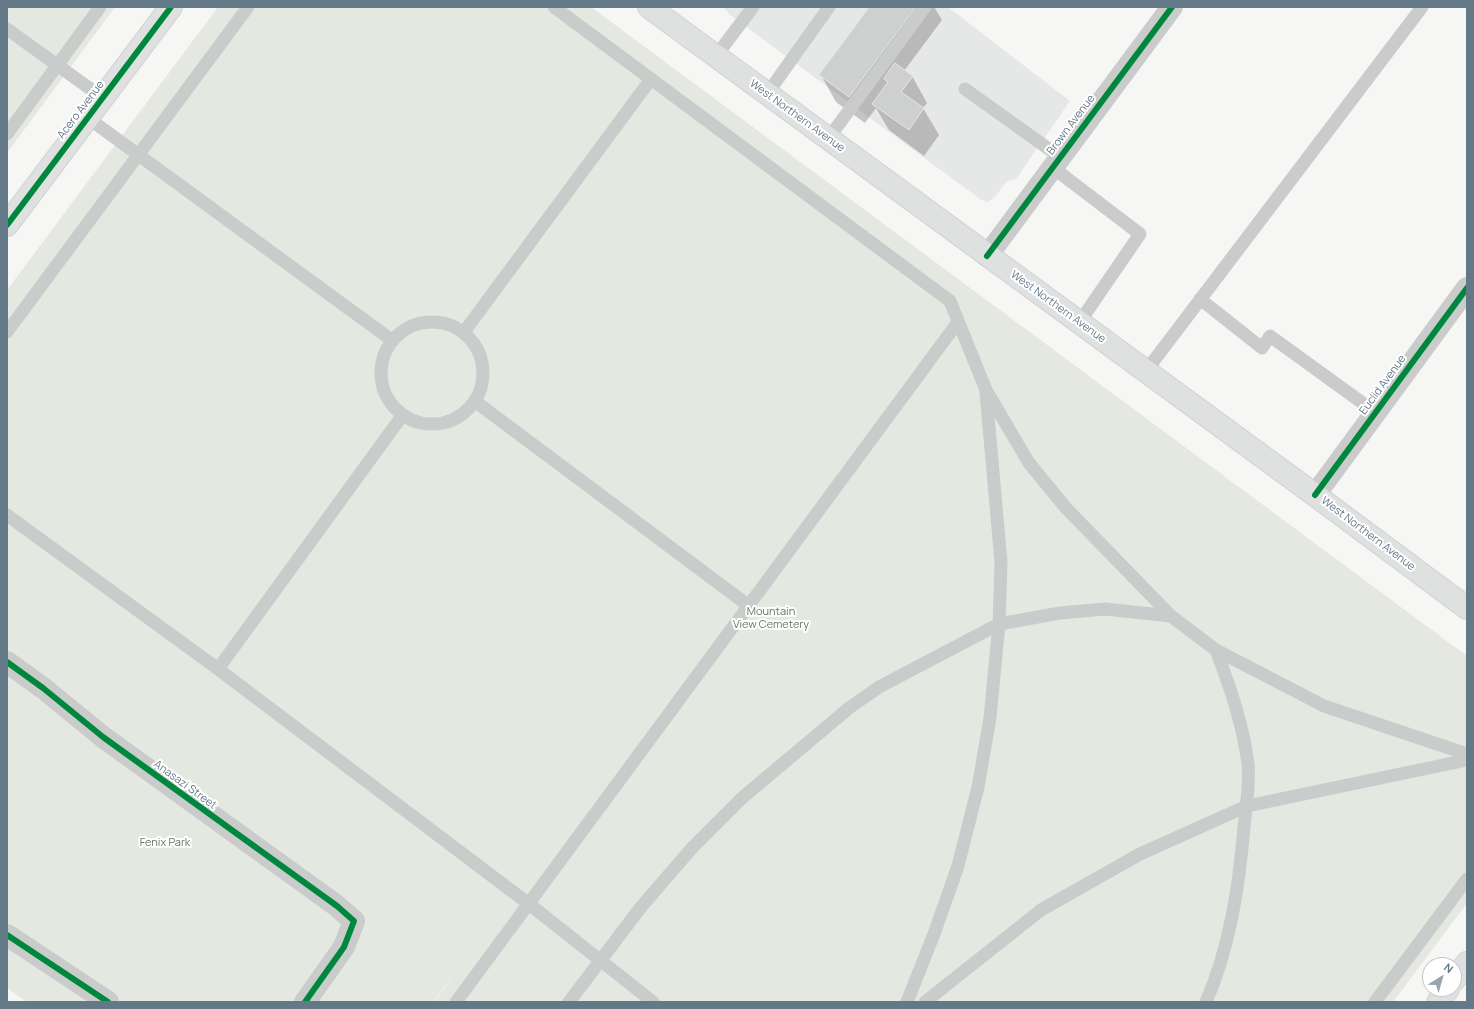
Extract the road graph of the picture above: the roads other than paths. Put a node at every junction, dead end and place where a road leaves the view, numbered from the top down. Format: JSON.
{"nodes":[{"id":1,"x":100,"y":7,"type":"edge"},
{"id":2,"x":171,"y":7,"type":"edge"},
{"id":3,"x":248,"y":7,"type":"edge"},
{"id":4,"x":554,"y":7,"type":"edge"},
{"id":5,"x":753,"y":7,"type":"edge"},
{"id":6,"x":829,"y":7,"type":"edge"},
{"id":7,"x":926,"y":7,"type":"edge"},
{"id":8,"x":1172,"y":7,"type":"edge"},
{"id":9,"x":1422,"y":7,"type":"edge"},
{"id":10,"x":658,"y":10,"type":"edge"},
{"id":11,"x":7,"y":29,"type":"edge"},
{"id":12,"x":716,"y":56,"type":"junction"},
{"id":13,"x":58,"y":65,"type":"junction"},
{"id":14,"x":651,"y":79,"type":"junction"},
{"id":15,"x":965,"y":89,"type":"dead end"},
{"id":16,"x":767,"y":94,"type":"junction"},
{"id":17,"x":103,"y":98,"type":"junction"},
{"id":18,"x":88,"y":118,"type":"junction"},
{"id":19,"x":7,"y":134,"type":"edge"},
{"id":20,"x":828,"y":139,"type":"junction"},
{"id":21,"x":138,"y":155,"type":"junction"},
{"id":22,"x":1056,"y":162,"type":"junction"},
{"id":23,"x":7,"y":225,"type":"edge"},
{"id":24,"x":987,"y":256,"type":"junction"},
{"id":25,"x":1467,"y":288,"type":"edge"},
{"id":26,"x":1200,"y":299,"type":"junction"},
{"id":27,"x":958,"y":322,"type":"junction"},
{"id":28,"x":1079,"y":323,"type":"junction"},
{"id":29,"x":7,"y":332,"type":"edge"},
{"id":30,"x":464,"y":332,"type":"junction"},
{"id":31,"x":393,"y":341,"type":"junction"},
{"id":32,"x":1146,"y":371,"type":"junction"},
{"id":33,"x":986,"y":390,"type":"junction"},
{"id":34,"x":476,"y":402,"type":"junction"},
{"id":35,"x":1375,"y":412,"type":"junction"},
{"id":36,"x":402,"y":416,"type":"junction"},
{"id":37,"x":1316,"y":495,"type":"junction"},
{"id":38,"x":7,"y":515,"type":"edge"},
{"id":39,"x":749,"y":606,"type":"junction"},
{"id":40,"x":1467,"y":608,"type":"edge"},
{"id":41,"x":1171,"y":616,"type":"junction"},
{"id":42,"x":999,"y":624,"type":"junction"},
{"id":43,"x":1216,"y":650,"type":"junction"},
{"id":44,"x":7,"y":662,"type":"edge"},
{"id":45,"x":218,"y":669,"type":"junction"},
{"id":46,"x":1467,"y":754,"type":"edge"},
{"id":47,"x":1467,"y":760,"type":"edge"},
{"id":48,"x":1247,"y":806,"type":"junction"},
{"id":49,"x":1467,"y":879,"type":"edge"},
{"id":50,"x":529,"y":904,"type":"junction"},
{"id":51,"x":7,"y":935,"type":"edge"},
{"id":52,"x":599,"y":960,"type":"junction"},
{"id":53,"x":108,"y":1002,"type":"edge"},
{"id":54,"x":305,"y":1002,"type":"edge"},
{"id":55,"x":456,"y":1002,"type":"edge"},
{"id":56,"x":568,"y":1002,"type":"edge"},
{"id":57,"x":653,"y":1002,"type":"edge"},
{"id":58,"x":907,"y":1002,"type":"edge"},
{"id":59,"x":925,"y":1002,"type":"edge"},
{"id":60,"x":1206,"y":1002,"type":"edge"},
{"id":61,"x":1375,"y":1002,"type":"edge"}],
"edges":[{"from":1,"to":13,"type":"lane"},
{"from":2,"to":17,"type":"main road","name":"Acero Avenue"},
{"from":3,"to":21,"type":"lane"},
{"from":4,"to":14,"type":"lane"},
{"from":5,"to":12,"type":"lane"},
{"from":6,"to":16,"type":"lane"},
{"from":7,"to":20,"type":"lane"},
{"from":8,"to":22,"type":"street","name":"Brown Avenue"},
{"from":9,"to":26,"type":"lane"},
{"from":10,"to":12,"type":"main road","name":"West Northern Avenue"},
{"from":11,"to":13,"type":"lane"},
{"from":12,"to":16,"type":"main road","name":"West Northern Avenue"},
{"from":13,"to":17,"type":"lane"},
{"from":13,"to":19,"type":"lane"},
{"from":14,"to":27,"type":"lane"},
{"from":14,"to":30,"type":"lane"},
{"from":15,"to":22,"type":"lane"},
{"from":16,"to":20,"type":"main road","name":"West Northern Avenue"},
{"from":17,"to":18,"type":"main road","name":"Acero Avenue"},
{"from":18,"to":21,"type":"lane"},
{"from":18,"to":23,"type":"main road","name":"Acero Avenue"},
{"from":20,"to":24,"type":"main road","name":"West Northern Avenue"},
{"from":21,"to":29,"type":"lane"},
{"from":21,"to":31,"type":"lane"},
{"from":22,"to":24,"type":"street","name":"Brown Avenue"},
{"from":22,"to":28,"type":"lane"},
{"from":24,"to":28,"type":"main road","name":"West Northern Avenue"},
{"from":25,"to":35,"type":"street","name":"Euclid Avenue"},
{"from":26,"to":32,"type":"lane"},
{"from":26,"to":35,"type":"lane"},
{"from":27,"to":33,"type":"lane"},
{"from":27,"to":39,"type":"lane"},
{"from":28,"to":32,"type":"main road","name":"West Northern Avenue"},
{"from":30,"to":31,"type":"lane"},
{"from":30,"to":34,"type":"lane"},
{"from":31,"to":36,"type":"lane"},
{"from":32,"to":37,"type":"main road","name":"West Northern Avenue"},
{"from":33,"to":41,"type":"lane"},
{"from":33,"to":42,"type":"lane"},
{"from":34,"to":36,"type":"lane"},
{"from":34,"to":39,"type":"lane"},
{"from":35,"to":37,"type":"street","name":"Euclid Avenue"},
{"from":36,"to":45,"type":"lane"},
{"from":37,"to":40,"type":"main road","name":"West Northern Avenue"},
{"from":38,"to":45,"type":"lane"},
{"from":39,"to":50,"type":"lane"},
{"from":41,"to":42,"type":"lane"},
{"from":41,"to":43,"type":"lane"},
{"from":42,"to":52,"type":"lane"},
{"from":42,"to":58,"type":"lane"},
{"from":43,"to":46,"type":"lane"},
{"from":43,"to":48,"type":"lane"},
{"from":44,"to":54,"type":"street","name":"Anasazi Street"},
{"from":45,"to":50,"type":"lane"},
{"from":47,"to":48,"type":"lane"},
{"from":48,"to":59,"type":"lane"},
{"from":48,"to":60,"type":"lane"},
{"from":49,"to":61,"type":"lane"},
{"from":50,"to":52,"type":"lane"},
{"from":50,"to":55,"type":"lane"},
{"from":51,"to":53,"type":"street"},
{"from":52,"to":56,"type":"lane"},
{"from":52,"to":57,"type":"lane"}]}
